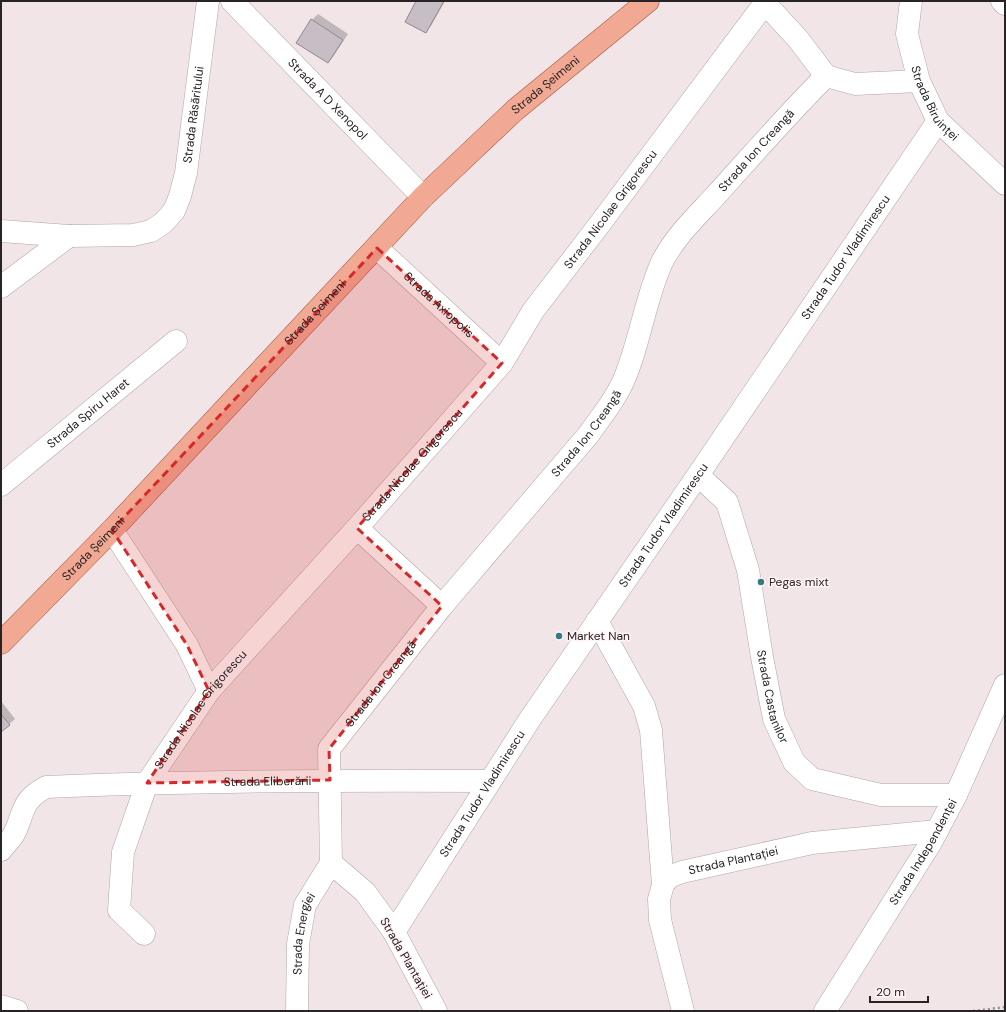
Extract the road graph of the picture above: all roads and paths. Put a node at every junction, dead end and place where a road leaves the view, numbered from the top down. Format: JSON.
{"nodes":[{"id":1,"x":208,"y":1,"type":"edge"},
{"id":2,"x":232,"y":1,"type":"edge"},
{"id":3,"x":648,"y":1,"type":"edge"},
{"id":4,"x":911,"y":1,"type":"edge"},
{"id":5,"x":1002,"y":1,"type":"edge"},
{"id":6,"x":764,"y":2,"type":"edge"},
{"id":7,"x":1005,"y":4,"type":"edge"},
{"id":8,"x":826,"y":76,"type":"junction"},
{"id":9,"x":919,"y":81,"type":"junction"},
{"id":10,"x":938,"y":121,"type":"junction"},
{"id":11,"x":1005,"y":184,"type":"edge"},
{"id":12,"x":423,"y":197,"type":"junction"},
{"id":13,"x":1,"y":231,"type":"edge"},
{"id":14,"x":69,"y":236,"type":"junction"},
{"id":15,"x":376,"y":248,"type":"junction"},
{"id":16,"x":1,"y":287,"type":"edge"},
{"id":17,"x":176,"y":341,"type":"dead end"},
{"id":18,"x":502,"y":363,"type":"junction"},
{"id":19,"x":698,"y":475,"type":"junction"},
{"id":20,"x":1,"y":485,"type":"edge"},
{"id":21,"x":357,"y":528,"type":"junction"},
{"id":22,"x":112,"y":530,"type":"junction"},
{"id":23,"x":442,"y":606,"type":"junction"},
{"id":24,"x":597,"y":621,"type":"junction"},
{"id":25,"x":1,"y":642,"type":"edge"},
{"id":26,"x":1005,"y":685,"type":"edge"},
{"id":27,"x":209,"y":691,"type":"junction"},
{"id":28,"x":330,"y":780,"type":"junction"},
{"id":29,"x":489,"y":781,"type":"junction"},
{"id":30,"x":147,"y":783,"type":"junction"},
{"id":31,"x":956,"y":795,"type":"junction"},
{"id":32,"x":937,"y":831,"type":"junction"},
{"id":33,"x":1,"y":850,"type":"edge"},
{"id":34,"x":331,"y":863,"type":"junction"},
{"id":35,"x":662,"y":885,"type":"junction"},
{"id":36,"x":394,"y":932,"type":"junction"},
{"id":37,"x":144,"y":934,"type":"dead end"},
{"id":38,"x":1,"y":1006,"type":"edge"},
{"id":39,"x":1005,"y":1008,"type":"edge"},
{"id":40,"x":17,"y":1011,"type":"edge"},
{"id":41,"x":297,"y":1011,"type":"edge"},
{"id":42,"x":436,"y":1011,"type":"edge"},
{"id":43,"x":684,"y":1011,"type":"edge"},
{"id":44,"x":825,"y":1011,"type":"edge"},
{"id":45,"x":973,"y":1011,"type":"edge"}],
"edges":[{"from":1,"to":14,"type":"street","name":"Strada Răsăritului"},
{"from":2,"to":12,"type":"street","name":"Strada A D Xenopol"},
{"from":3,"to":12,"type":"main road","name":"Strada Șeimeni"},
{"from":4,"to":9,"type":"street","name":"Strada Biruinței"},
{"from":5,"to":7,"type":"street"},
{"from":6,"to":8,"type":"street"},
{"from":6,"to":18,"type":"street","name":"Strada Nicolae Grigorescu"},
{"from":8,"to":9,"type":"street"},
{"from":8,"to":23,"type":"street","name":"Strada Ion Creangă"},
{"from":9,"to":10,"type":"street","name":"Strada Biruinței"},
{"from":10,"to":11,"type":"street","name":"Strada Biruinței"},
{"from":10,"to":19,"type":"street","name":"Strada Tudor Vladimirescu"},
{"from":12,"to":15,"type":"main road","name":"Strada Șeimeni"},
{"from":13,"to":14,"type":"street"},
{"from":14,"to":16,"type":"street"},
{"from":15,"to":18,"type":"street","name":"Strada Axiopolis"},
{"from":15,"to":22,"type":"main road","name":"Strada Șeimeni"},
{"from":17,"to":20,"type":"street","name":"Strada Spiru Haret"},
{"from":18,"to":21,"type":"street","name":"Strada Nicolae Grigorescu"},
{"from":19,"to":24,"type":"street","name":"Strada Tudor Vladimirescu"},
{"from":19,"to":31,"type":"street","name":"Strada Castanilor"},
{"from":21,"to":23,"type":"street"},
{"from":21,"to":27,"type":"street","name":"Strada Nicolae Grigorescu"},
{"from":22,"to":25,"type":"main road","name":"Strada Șeimeni"},
{"from":22,"to":27,"type":"street"},
{"from":23,"to":28,"type":"street","name":"Strada Ion Creangă"},
{"from":24,"to":29,"type":"street","name":"Strada Tudor Vladimirescu"},
{"from":24,"to":35,"type":"street"},
{"from":26,"to":31,"type":"street","name":"Strada Independenței"},
{"from":27,"to":30,"type":"street","name":"Strada Nicolae Grigorescu"},
{"from":28,"to":29,"type":"street","name":"Strada Eliberării"},
{"from":28,"to":30,"type":"street","name":"Strada Eliberării"},
{"from":28,"to":34,"type":"street"},
{"from":29,"to":36,"type":"street","name":"Strada Tudor Vladimirescu"},
{"from":30,"to":33,"type":"street","name":"Strada Eliberării"},
{"from":30,"to":37,"type":"street","name":"Strada Nicolae Grigorescu"},
{"from":31,"to":32,"type":"street","name":"Strada Independenței"},
{"from":32,"to":35,"type":"street","name":"Strada Plantației"},
{"from":32,"to":44,"type":"street","name":"Strada Independenței"},
{"from":34,"to":36,"type":"street","name":"Strada Plantației"},
{"from":34,"to":41,"type":"street","name":"Strada Energiei"},
{"from":35,"to":43,"type":"street"},
{"from":36,"to":42,"type":"street","name":"Strada Plantației"},
{"from":38,"to":40,"type":"street"},
{"from":39,"to":45,"type":"path"}]}
